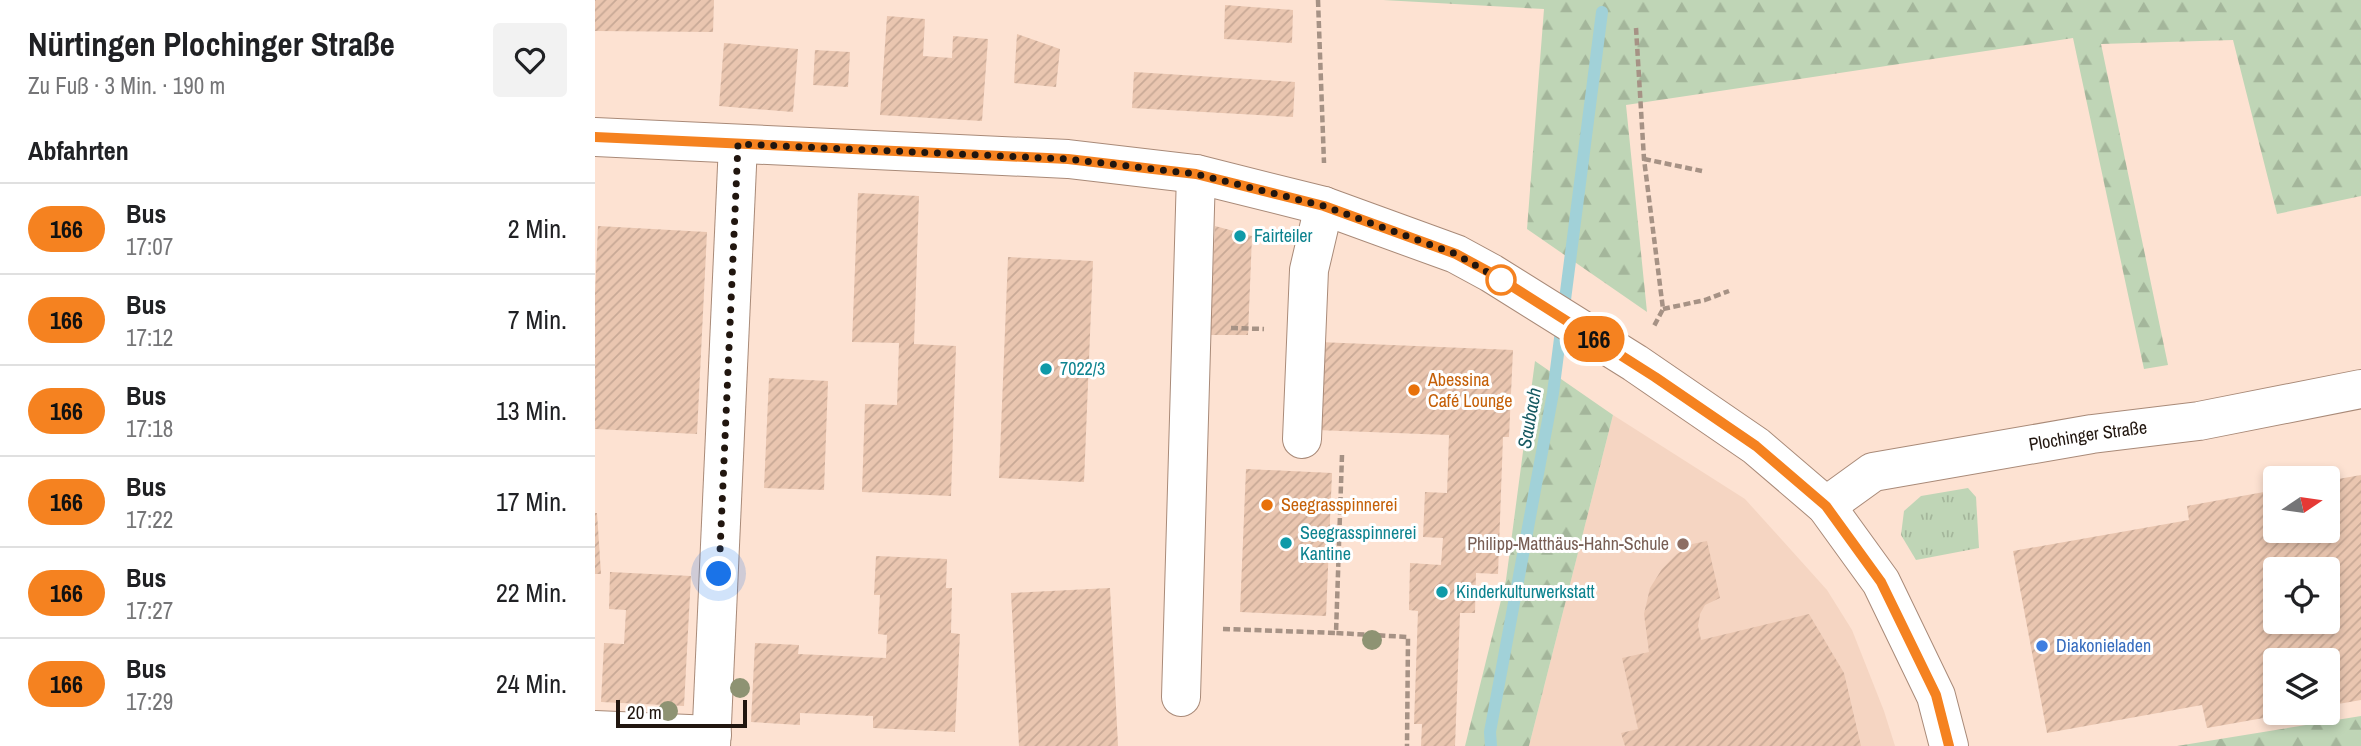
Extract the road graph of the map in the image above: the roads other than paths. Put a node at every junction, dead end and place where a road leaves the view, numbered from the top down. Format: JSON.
{"nodes":[{"id":1,"x":595,"y":137,"type":"edge"},
{"id":2,"x":738,"y":144,"type":"junction"},
{"id":3,"x":1196,"y":174,"type":"junction"},
{"id":4,"x":1324,"y":206,"type":"junction"},
{"id":5,"x":2361,"y":389,"type":"edge"},
{"id":6,"x":1302,"y":439,"type":"road end"},
{"id":7,"x":1826,"y":506,"type":"junction"},
{"id":8,"x":1181,"y":697,"type":"dead end"},
{"id":9,"x":595,"y":730,"type":"edge"},
{"id":10,"x":712,"y":740,"type":"edge"},
{"id":11,"x":1949,"y":746,"type":"edge"}],
"edges":[{"from":1,"to":2,"type":"street"},
{"from":2,"to":3,"type":"street"},
{"from":2,"to":10,"type":"street"},
{"from":3,"to":4,"type":"street"},
{"from":3,"to":8,"type":"street"},
{"from":4,"to":6,"type":"street"},
{"from":4,"to":7,"type":"street"},
{"from":5,"to":7,"type":"street","name":"Plochinger Straße"},
{"from":7,"to":11,"type":"street"},
{"from":9,"to":10,"type":"street"}]}
